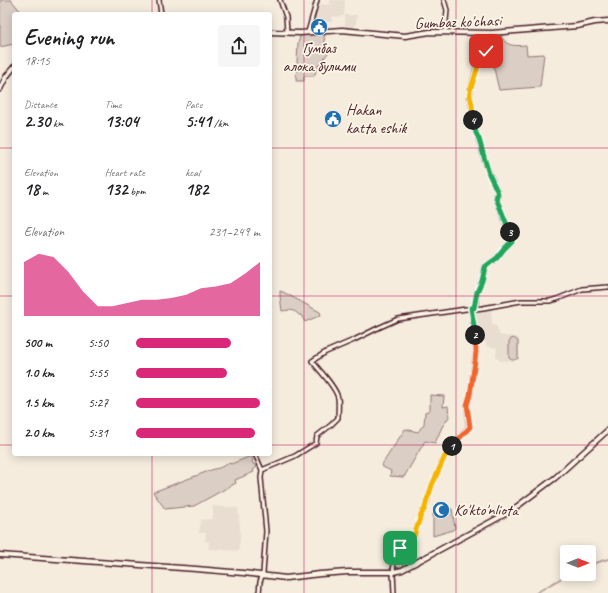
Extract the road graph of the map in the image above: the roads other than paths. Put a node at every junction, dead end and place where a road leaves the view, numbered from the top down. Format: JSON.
{"nodes":[{"id":1,"x":159,"y":0,"type":"edge"},
{"id":2,"x":280,"y":0,"type":"edge"},
{"id":3,"x":317,"y":0,"type":"edge"},
{"id":4,"x":444,"y":0,"type":"edge"},
{"id":5,"x":162,"y":12,"type":"edge"},
{"id":6,"x":608,"y":20,"type":"edge"},
{"id":7,"x":272,"y":32,"type":"edge"},
{"id":8,"x":287,"y":32,"type":"junction"},
{"id":9,"x":308,"y":32,"type":"junction"},
{"id":10,"x":445,"y":32,"type":"junction"},
{"id":11,"x":482,"y":33,"type":"junction"},
{"id":12,"x":12,"y":70,"type":"edge"},
{"id":13,"x":0,"y":88,"type":"edge"},
{"id":14,"x":608,"y":287,"type":"edge"},
{"id":15,"x":473,"y":308,"type":"junction"},
{"id":16,"x":608,"y":430,"type":"edge"},
{"id":17,"x":256,"y":456,"type":"edge"},
{"id":18,"x":262,"y":470,"type":"junction"},
{"id":19,"x":0,"y":555,"type":"edge"},
{"id":20,"x":393,"y":572,"type":"junction"},
{"id":21,"x":262,"y":576,"type":"junction"},
{"id":22,"x":259,"y":593,"type":"edge"},
{"id":23,"x":394,"y":593,"type":"edge"}],
"edges":[{"from":1,"to":5,"type":"street"},
{"from":2,"to":8,"type":"street"},
{"from":3,"to":9,"type":"street"},
{"from":4,"to":10,"type":"street"},
{"from":6,"to":11,"type":"main road","name":"Gumbaz ko'chasi"},
{"from":7,"to":8,"type":"main road","name":"Gumbaz ko'chasi"},
{"from":8,"to":9,"type":"main road","name":"Gumbaz ko'chasi"},
{"from":9,"to":10,"type":"main road","name":"Gumbaz ko'chasi"},
{"from":10,"to":11,"type":"main road","name":"Gumbaz ko'chasi"},
{"from":11,"to":15,"type":"street"},
{"from":12,"to":13,"type":"main road"},
{"from":14,"to":15,"type":"street"},
{"from":15,"to":18,"type":"street"},
{"from":15,"to":20,"type":"street"},
{"from":16,"to":20,"type":"main road"},
{"from":17,"to":18,"type":"street"},
{"from":18,"to":21,"type":"street"},
{"from":19,"to":21,"type":"main road"},
{"from":20,"to":21,"type":"main road"},
{"from":20,"to":23,"type":"street"},
{"from":21,"to":22,"type":"street"}]}
